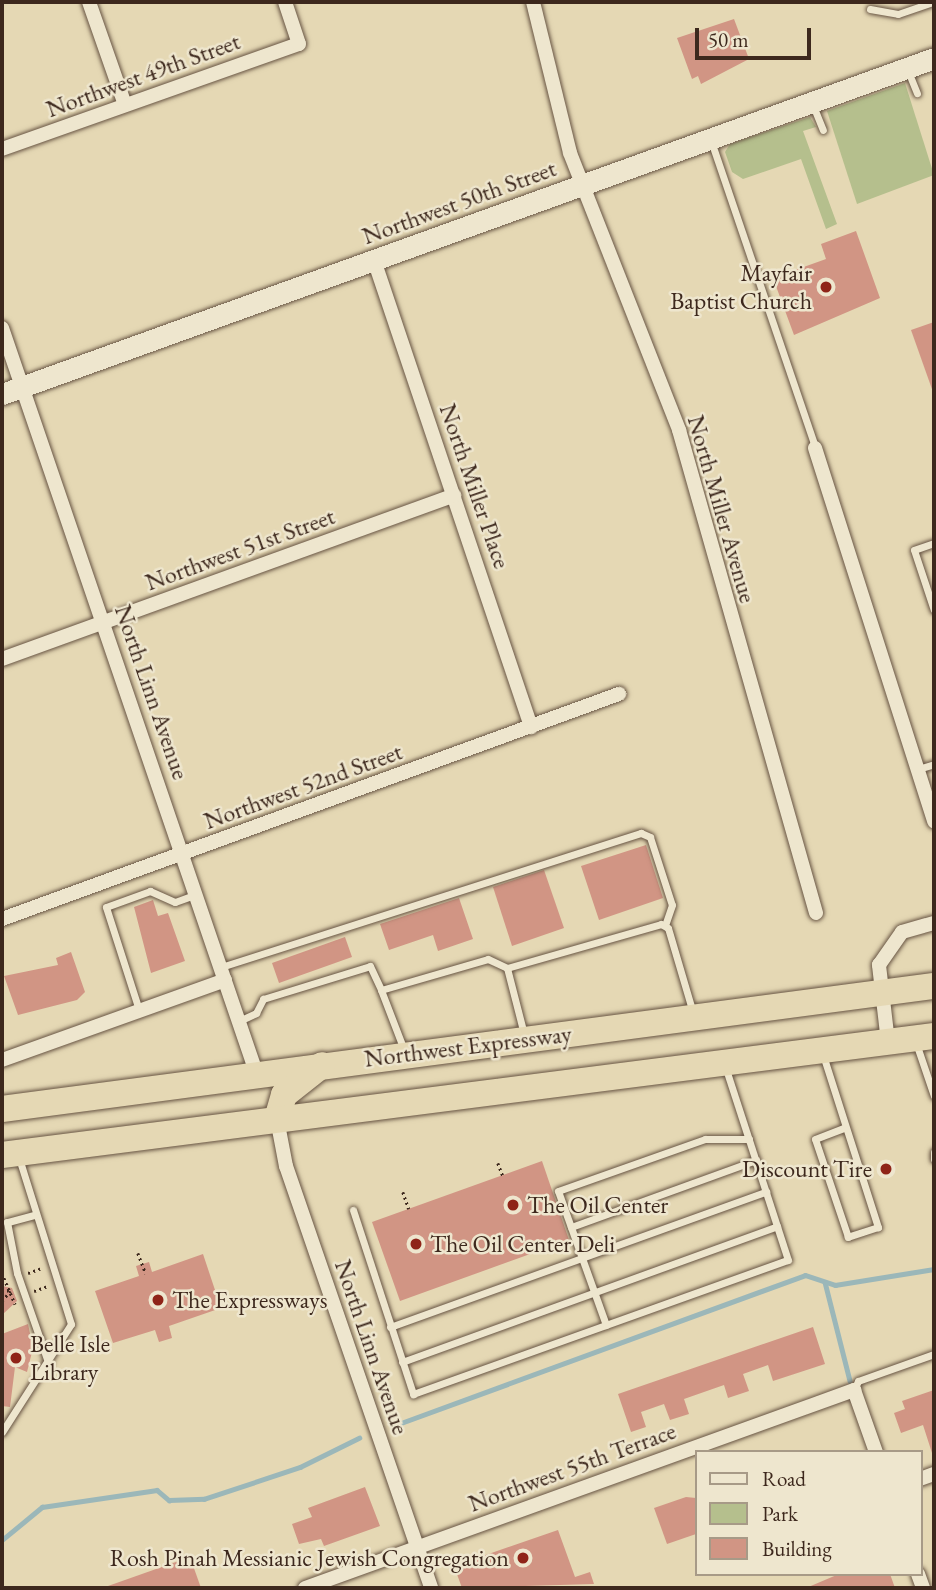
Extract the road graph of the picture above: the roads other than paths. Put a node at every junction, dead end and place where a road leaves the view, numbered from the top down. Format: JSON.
{"nodes":[{"id":1,"x":89,"y":2,"type":"edge"},
{"id":2,"x":285,"y":2,"type":"edge"},
{"id":3,"x":533,"y":2,"type":"edge"},
{"id":4,"x":933,"y":2,"type":"edge"},
{"id":5,"x":870,"y":9,"type":"dead end"},
{"id":6,"x":934,"y":58,"type":"edge"},
{"id":7,"x":907,"y":68,"type":"junction"},
{"id":8,"x":917,"y":93,"type":"dead end"},
{"id":9,"x":811,"y":103,"type":"junction"},
{"id":10,"x":125,"y":106,"type":"junction"},
{"id":11,"x":822,"y":130,"type":"dead end"},
{"id":12,"x":710,"y":139,"type":"junction"},
{"id":13,"x":2,"y":149,"type":"edge"},
{"id":14,"x":581,"y":185,"type":"junction"},
{"id":15,"x":374,"y":260,"type":"junction"},
{"id":16,"x":2,"y":328,"type":"edge"},
{"id":17,"x":22,"y":387,"type":"junction"},
{"id":18,"x":2,"y":394,"type":"edge"},
{"id":19,"x":815,"y":448,"type":"joint"},
{"id":20,"x":454,"y":495,"type":"junction"},
{"id":21,"x":934,"y":543,"type":"edge"},
{"id":22,"x":934,"y":610,"type":"edge"},
{"id":23,"x":103,"y":623,"type":"junction"},
{"id":24,"x":2,"y":659,"type":"edge"},
{"id":25,"x":619,"y":694,"type":"dead end"},
{"id":26,"x":531,"y":727,"type":"junction"},
{"id":27,"x":934,"y":764,"type":"edge"},
{"id":28,"x":917,"y":769,"type":"junction"},
{"id":29,"x":934,"y":821,"type":"edge"},
{"id":30,"x":184,"y":854,"type":"junction"},
{"id":31,"x":197,"y":894,"type":"junction"},
{"id":32,"x":816,"y":913,"type":"dead end"},
{"id":33,"x":2,"y":919,"type":"edge"},
{"id":34,"x":934,"y":923,"type":"edge"},
{"id":35,"x":665,"y":925,"type":"junction"},
{"id":36,"x":507,"y":968,"type":"junction"},
{"id":37,"x":223,"y":973,"type":"junction"},
{"id":38,"x":934,"y":986,"type":"edge"},
{"id":39,"x":381,"y":990,"type":"junction"},
{"id":40,"x":884,"y":993,"type":"junction"},
{"id":41,"x":140,"y":1011,"type":"junction"},
{"id":42,"x":694,"y":1017,"type":"junction"},
{"id":43,"x":239,"y":1021,"type":"junction"},
{"id":44,"x":925,"y":1037,"type":"edge"},
{"id":45,"x":525,"y":1038,"type":"junction"},
{"id":46,"x":888,"y":1042,"type":"junction"},
{"id":47,"x":821,"y":1051,"type":"junction"},
{"id":48,"x":406,"y":1054,"type":"junction"},
{"id":49,"x":2,"y":1060,"type":"edge"},
{"id":50,"x":724,"y":1062,"type":"junction"},
{"id":51,"x":324,"y":1064,"type":"junction"},
{"id":52,"x":256,"y":1072,"type":"junction"},
{"id":53,"x":934,"y":1096,"type":"edge"},
{"id":54,"x":2,"y":1109,"type":"edge"},
{"id":55,"x":277,"y":1119,"type":"junction"},
{"id":56,"x":844,"y":1128,"type":"junction"},
{"id":57,"x":749,"y":1139,"type":"junction"},
{"id":58,"x":934,"y":1152,"type":"edge"},
{"id":59,"x":10,"y":1154,"type":"edge"},
{"id":60,"x":934,"y":1159,"type":"edge"},
{"id":61,"x":756,"y":1160,"type":"junction"},
{"id":62,"x":766,"y":1192,"type":"junction"},
{"id":63,"x":354,"y":1210,"type":"dead end"},
{"id":64,"x":34,"y":1215,"type":"junction"},
{"id":65,"x":777,"y":1226,"type":"junction"},
{"id":66,"x":571,"y":1227,"type":"junction"},
{"id":67,"x":581,"y":1257,"type":"junction"},
{"id":68,"x":595,"y":1294,"type":"junction"},
{"id":69,"x":606,"y":1325,"type":"junction"},
{"id":70,"x":390,"y":1327,"type":"junction"},
{"id":71,"x":934,"y":1354,"type":"edge"},
{"id":72,"x":402,"y":1362,"type":"junction"},
{"id":73,"x":49,"y":1365,"type":"junction"},
{"id":74,"x":854,"y":1390,"type":"junction"},
{"id":75,"x":2,"y":1432,"type":"edge"},
{"id":76,"x":875,"y":1450,"type":"edge"},
{"id":77,"x":417,"y":1548,"type":"junction"},
{"id":78,"x":305,"y":1588,"type":"edge"},
{"id":79,"x":431,"y":1588,"type":"edge"}],
"edges":[{"from":1,"to":10,"type":"street"},
{"from":2,"to":10,"type":"street","name":"Northwest 49th Street"},
{"from":3,"to":14,"type":"street","name":"North Miller Avenue"},
{"from":4,"to":5,"type":"lane"},
{"from":6,"to":7,"type":"street","name":"Northwest 50th Street"},
{"from":7,"to":8,"type":"lane"},
{"from":7,"to":9,"type":"street","name":"Northwest 50th Street"},
{"from":9,"to":11,"type":"lane"},
{"from":9,"to":12,"type":"street","name":"Northwest 50th Street"},
{"from":10,"to":13,"type":"street","name":"Northwest 49th Street"},
{"from":12,"to":14,"type":"street","name":"Northwest 50th Street"},
{"from":12,"to":19,"type":"lane"},
{"from":14,"to":15,"type":"street","name":"Northwest 50th Street"},
{"from":14,"to":32,"type":"street","name":"North Miller Avenue"},
{"from":15,"to":17,"type":"street","name":"Northwest 50th Street"},
{"from":15,"to":20,"type":"street","name":"North Miller Place"},
{"from":16,"to":17,"type":"street","name":"North Linn Avenue"},
{"from":17,"to":18,"type":"street","name":"Northwest 50th Street"},
{"from":17,"to":23,"type":"street","name":"North Linn Avenue"},
{"from":19,"to":28,"type":"street"},
{"from":20,"to":23,"type":"street","name":"Northwest 51st Street"},
{"from":20,"to":26,"type":"street","name":"North Miller Place"},
{"from":21,"to":22,"type":"lane"},
{"from":23,"to":24,"type":"street","name":"Northwest 51st Street"},
{"from":23,"to":30,"type":"street","name":"North Linn Avenue"},
{"from":25,"to":26,"type":"street","name":"Northwest 52nd Street"},
{"from":26,"to":30,"type":"street","name":"Northwest 52nd Street"},
{"from":27,"to":28,"type":"lane"},
{"from":28,"to":29,"type":"street"},
{"from":30,"to":31,"type":"street","name":"North Linn Avenue"},
{"from":30,"to":33,"type":"street","name":"Northwest 52nd Street"},
{"from":31,"to":37,"type":"street","name":"North Linn Avenue"},
{"from":31,"to":41,"type":"lane"},
{"from":34,"to":40,"type":"street"},
{"from":35,"to":36,"type":"lane"},
{"from":35,"to":37,"type":"lane"},
{"from":35,"to":42,"type":"lane"},
{"from":36,"to":39,"type":"lane"},
{"from":36,"to":45,"type":"lane"},
{"from":37,"to":41,"type":"street"},
{"from":37,"to":43,"type":"street","name":"North Linn Avenue"},
{"from":38,"to":40,"type":"highway","name":"Northwest Expressway"},
{"from":39,"to":43,"type":"lane"},
{"from":39,"to":48,"type":"lane"},
{"from":40,"to":42,"type":"highway","name":"Northwest Expressway"},
{"from":40,"to":46,"type":"street"},
{"from":41,"to":49,"type":"street"},
{"from":42,"to":45,"type":"highway","name":"Northwest Expressway"},
{"from":43,"to":52,"type":"street","name":"North Linn Avenue"},
{"from":44,"to":46,"type":"highway","name":"Northwest Expressway"},
{"from":44,"to":53,"type":"lane"},
{"from":45,"to":48,"type":"highway","name":"Northwest Expressway"},
{"from":46,"to":47,"type":"highway","name":"Northwest Expressway"},
{"from":47,"to":50,"type":"highway","name":"Northwest Expressway"},
{"from":47,"to":56,"type":"lane"},
{"from":48,"to":51,"type":"highway","name":"Northwest Expressway"},
{"from":50,"to":55,"type":"highway","name":"Northwest Expressway"},
{"from":50,"to":57,"type":"lane"},
{"from":51,"to":52,"type":"highway","name":"Northwest Expressway"},
{"from":51,"to":55,"type":"highway"},
{"from":52,"to":54,"type":"highway","name":"Northwest Expressway"},
{"from":55,"to":59,"type":"highway","name":"Northwest Expressway"},
{"from":55,"to":77,"type":"street","name":"North Linn Avenue"},
{"from":56,"to":56,"type":"lane"},
{"from":57,"to":61,"type":"lane"},
{"from":57,"to":66,"type":"lane"},
{"from":58,"to":60,"type":"lane"},
{"from":59,"to":64,"type":"lane"},
{"from":61,"to":62,"type":"lane"},
{"from":61,"to":66,"type":"lane"},
{"from":62,"to":65,"type":"lane"},
{"from":62,"to":67,"type":"lane"},
{"from":63,"to":70,"type":"lane"},
{"from":64,"to":73,"type":"lane"},
{"from":64,"to":73,"type":"lane"},
{"from":65,"to":68,"type":"lane"},
{"from":65,"to":69,"type":"lane"},
{"from":66,"to":67,"type":"lane"},
{"from":67,"to":68,"type":"lane"},
{"from":67,"to":70,"type":"lane"},
{"from":68,"to":69,"type":"lane"},
{"from":68,"to":72,"type":"lane"},
{"from":69,"to":72,"type":"lane"},
{"from":70,"to":72,"type":"lane"},
{"from":71,"to":74,"type":"lane"},
{"from":73,"to":75,"type":"lane"},
{"from":74,"to":76,"type":"street"},
{"from":74,"to":77,"type":"street","name":"Northwest 55th Terrace"},
{"from":77,"to":78,"type":"street","name":"Northwest 55th Terrace"},
{"from":77,"to":79,"type":"street","name":"North Linn Avenue"}]}
